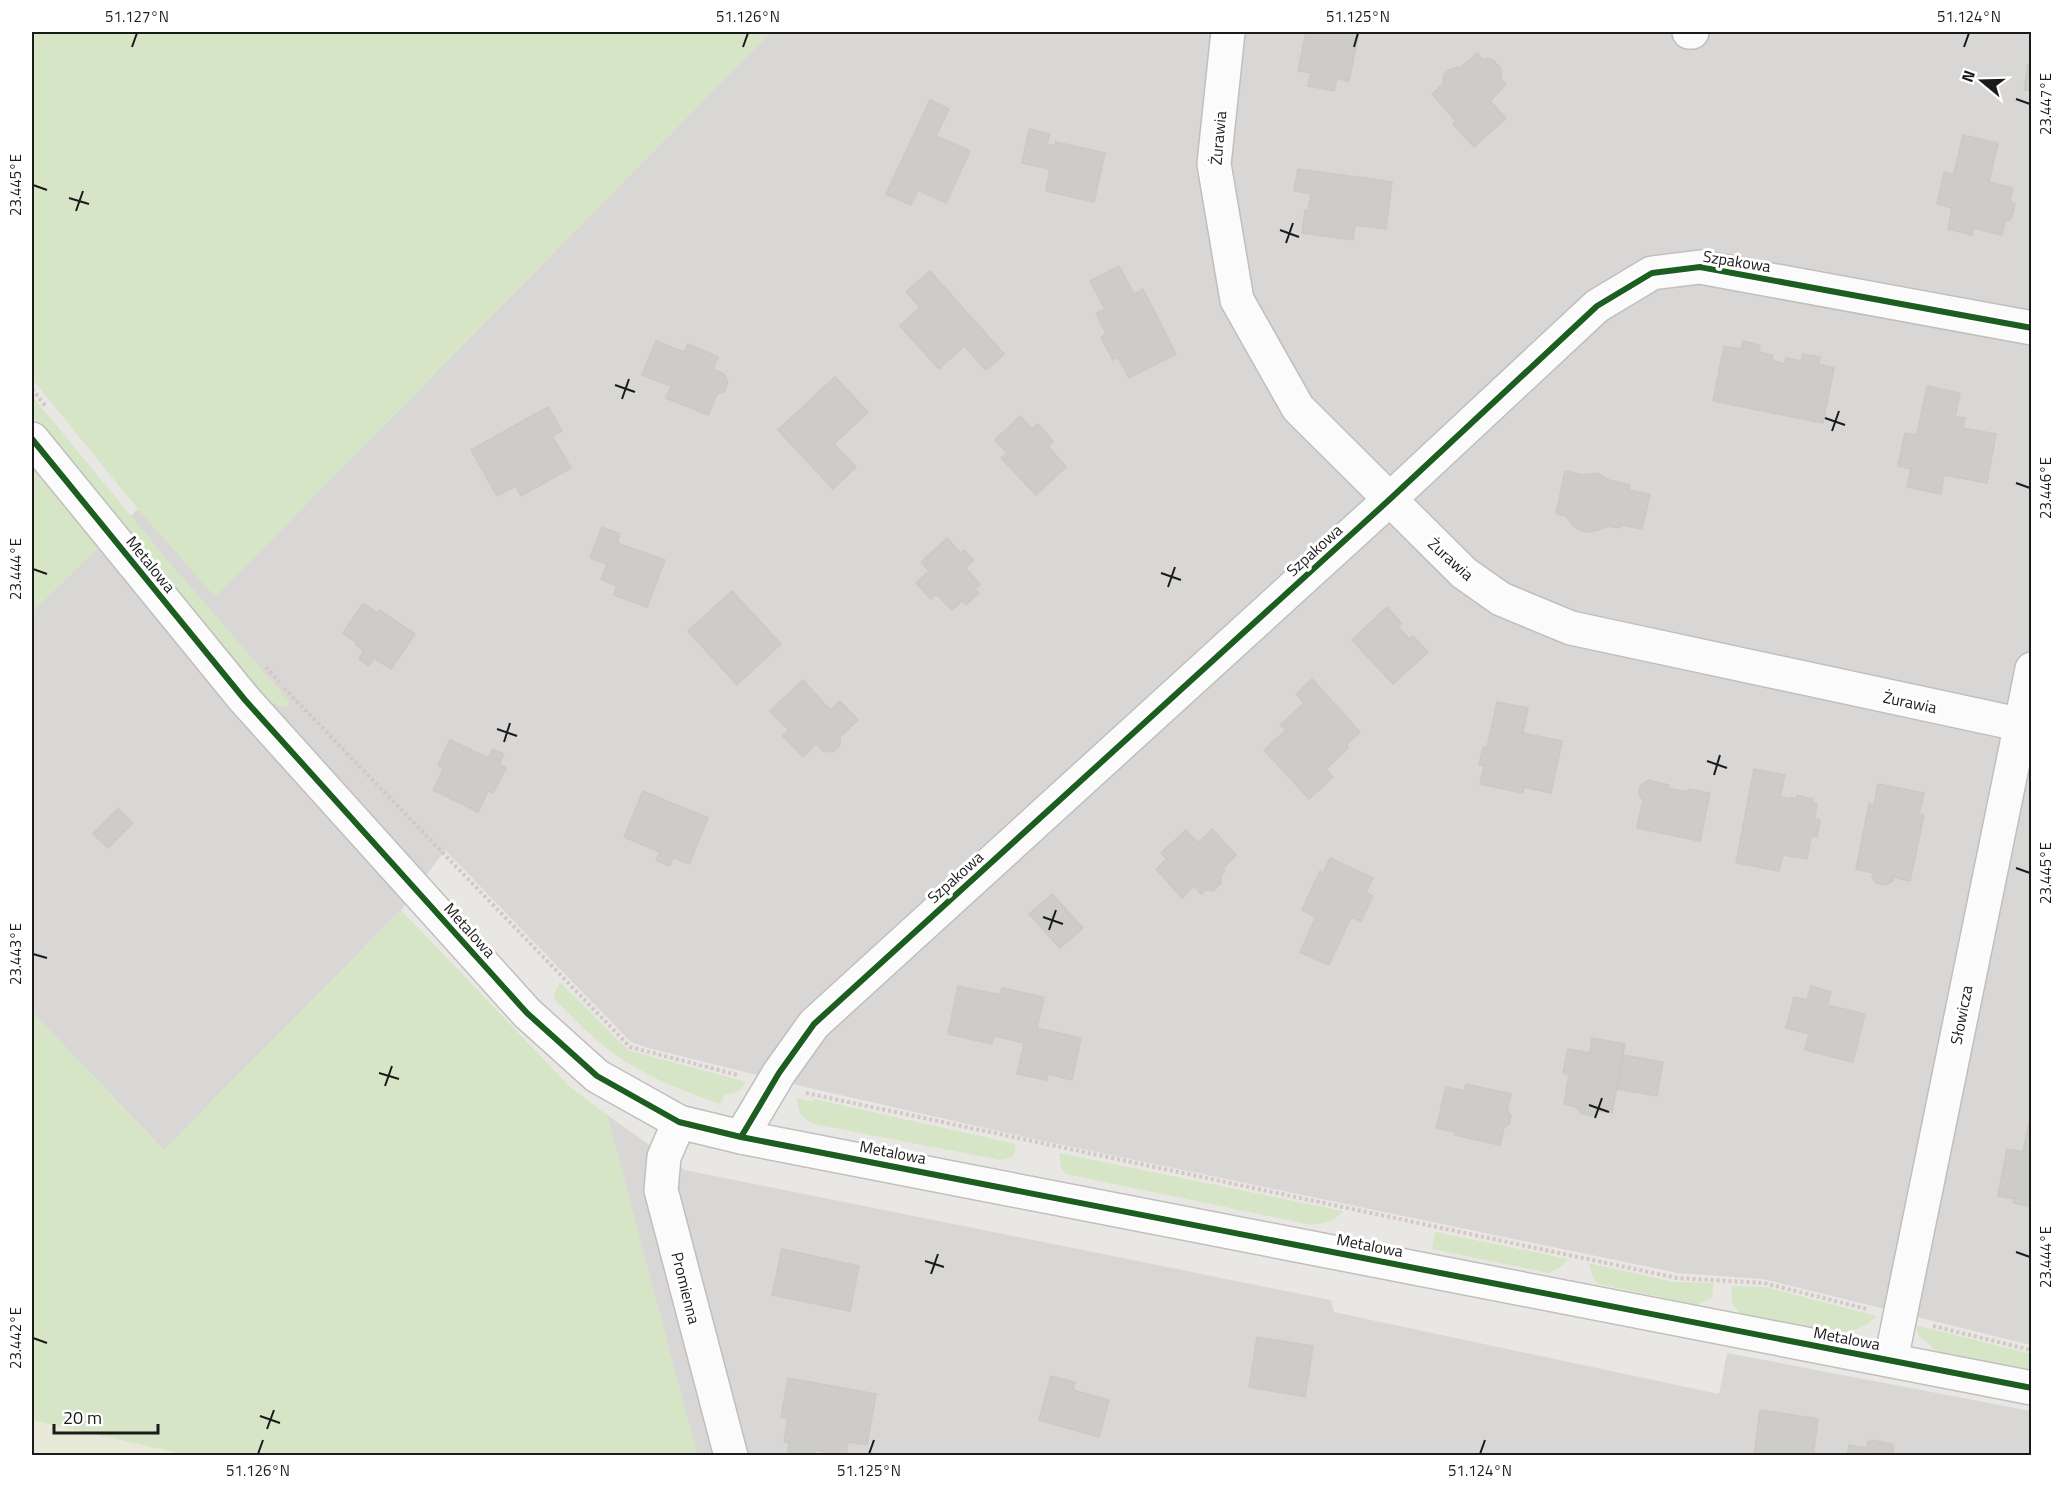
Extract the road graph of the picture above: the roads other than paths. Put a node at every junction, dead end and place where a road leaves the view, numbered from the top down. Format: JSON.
{"nodes":[{"id":1,"x":1228,"y":32,"type":"edge"},
{"id":2,"x":2031,"y":328,"type":"edge"},
{"id":3,"x":32,"y":439,"type":"edge"},
{"id":4,"x":1389,"y":500,"type":"junction"},
{"id":5,"x":2031,"y":669,"type":"edge"},
{"id":6,"x":2026,"y":726,"type":"edge"},
{"id":7,"x":679,"y":1122,"type":"junction"},
{"id":8,"x":741,"y":1137,"type":"junction"},
{"id":9,"x":1891,"y":1360,"type":"junction"},
{"id":10,"x":2031,"y":1388,"type":"edge"},
{"id":11,"x":730,"y":1455,"type":"edge"}],
"edges":[{"from":1,"to":4,"type":"street","name":"Żurawia"},
{"from":2,"to":4,"type":"street","name":"Szpakowa"},
{"from":3,"to":7,"type":"street","name":"Metalowa"},
{"from":4,"to":6,"type":"street","name":"Żurawia"},
{"from":4,"to":8,"type":"street","name":"Szpakowa"},
{"from":5,"to":6,"type":"street","name":"Słowicza"},
{"from":6,"to":9,"type":"street","name":"Słowicza"},
{"from":7,"to":8,"type":"street","name":"Metalowa"},
{"from":7,"to":11,"type":"street","name":"Promienna"},
{"from":8,"to":9,"type":"street","name":"Metalowa"},
{"from":9,"to":10,"type":"street","name":"Metalowa"}]}
